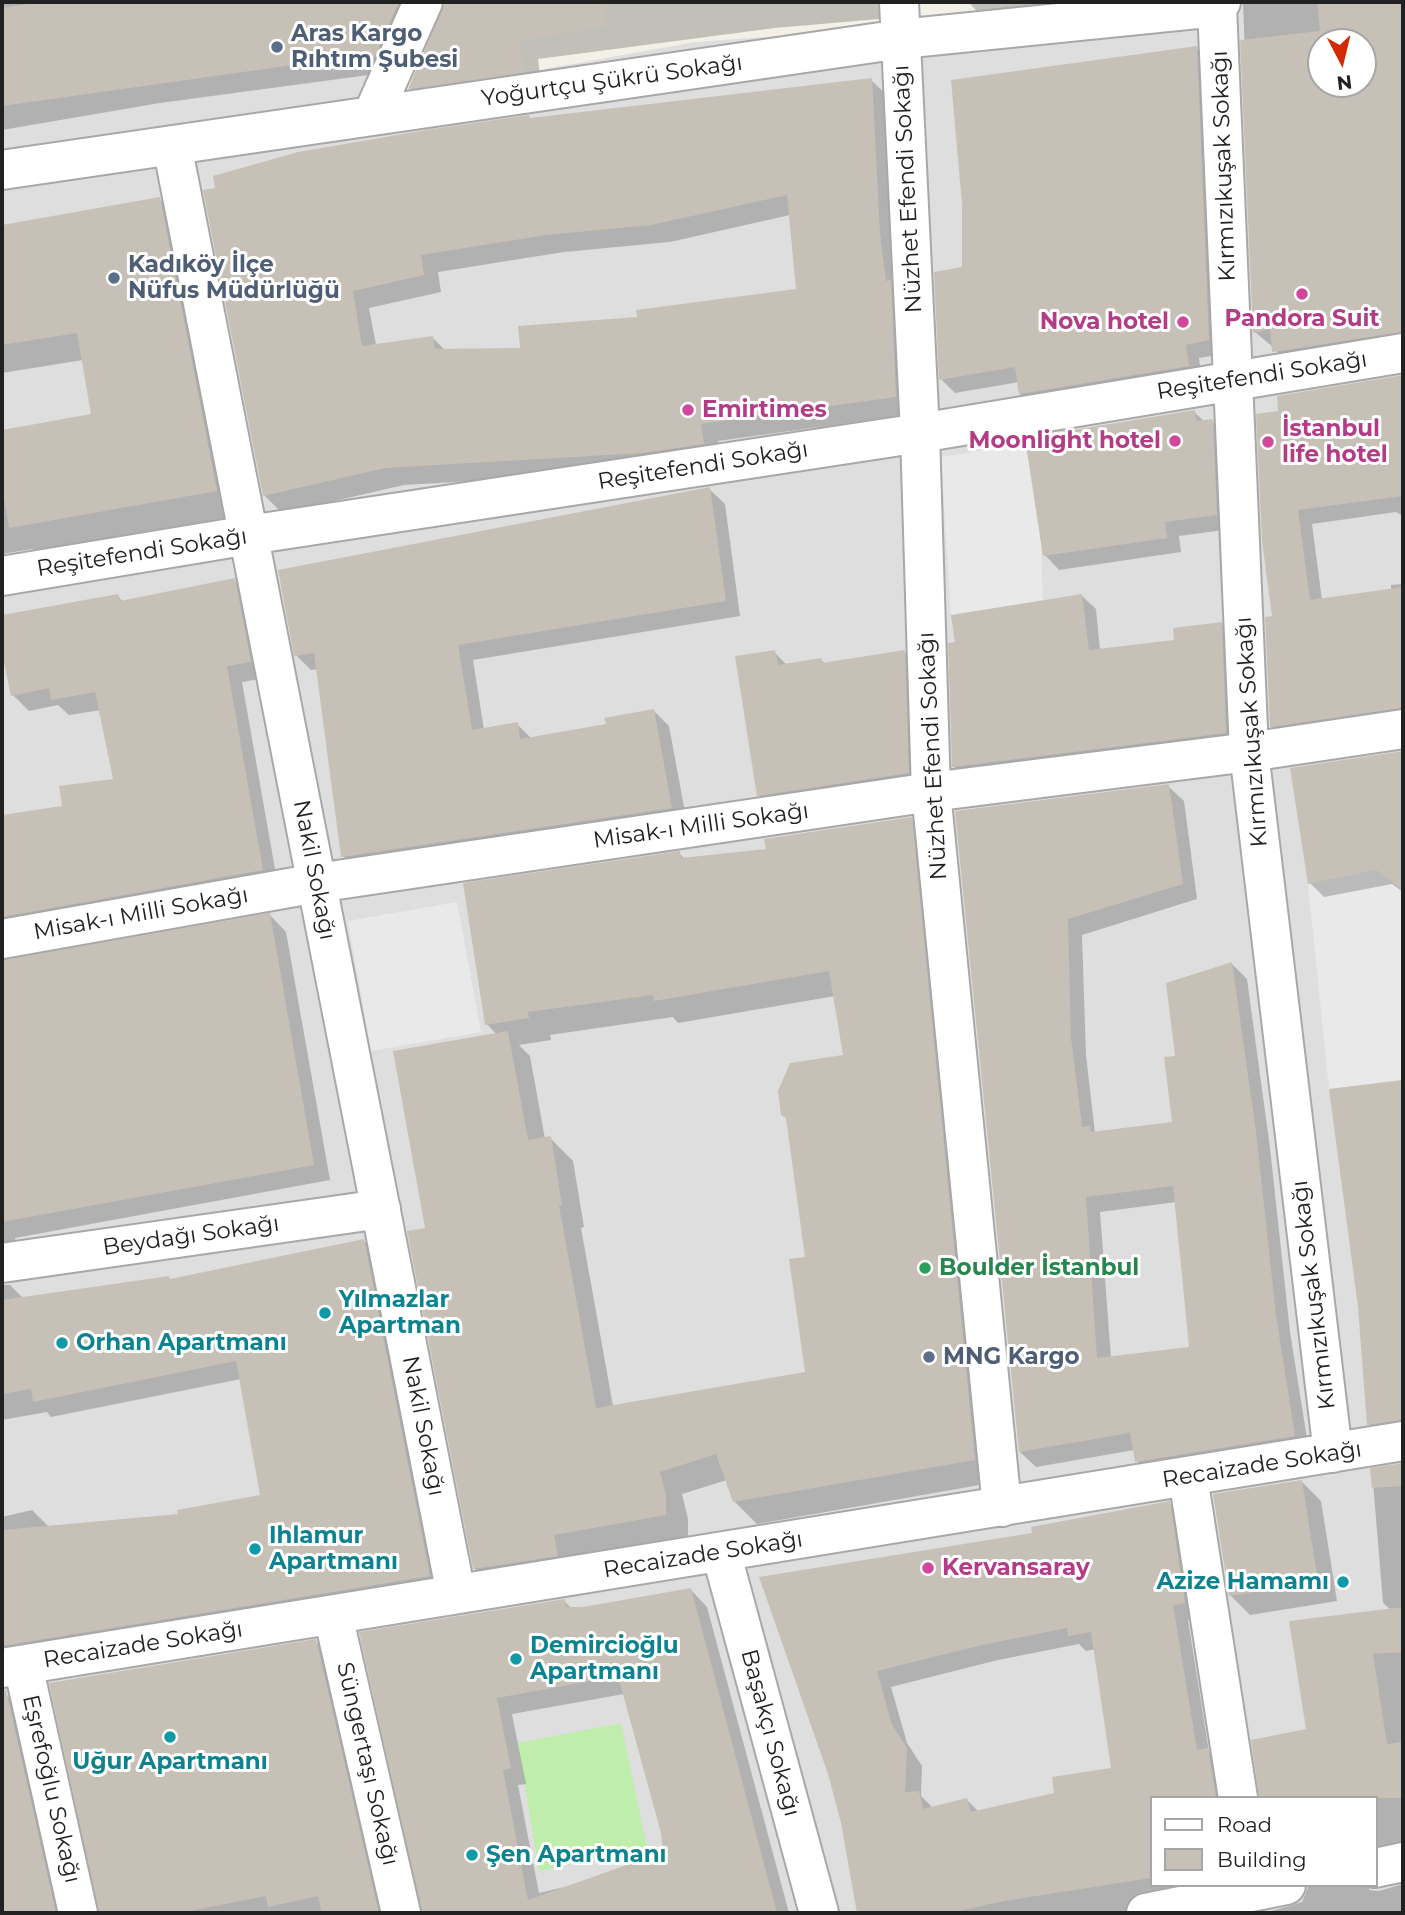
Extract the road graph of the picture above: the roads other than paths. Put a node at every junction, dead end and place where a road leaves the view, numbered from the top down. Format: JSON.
{"nodes":[{"id":1,"x":423,"y":2,"type":"edge"},
{"id":2,"x":899,"y":2,"type":"edge"},
{"id":3,"x":1219,"y":4,"type":"edge"},
{"id":4,"x":901,"y":39,"type":"junction"},
{"id":5,"x":372,"y":116,"type":"junction"},
{"id":6,"x":172,"y":145,"type":"junction"},
{"id":7,"x":2,"y":170,"type":"edge"},
{"id":8,"x":1403,"y":353,"type":"edge"},
{"id":9,"x":1233,"y":380,"type":"junction"},
{"id":10,"x":920,"y":433,"type":"junction"},
{"id":11,"x":249,"y":535,"type":"junction"},
{"id":12,"x":2,"y":576,"type":"edge"},
{"id":13,"x":1403,"y":729,"type":"edge"},
{"id":14,"x":1249,"y":752,"type":"junction"},
{"id":15,"x":931,"y":792,"type":"junction"},
{"id":16,"x":317,"y":883,"type":"junction"},
{"id":17,"x":2,"y":939,"type":"edge"},
{"id":18,"x":381,"y":1209,"type":"junction"},
{"id":19,"x":2,"y":1263,"type":"edge"},
{"id":20,"x":1403,"y":1441,"type":"edge"},
{"id":21,"x":1333,"y":1453,"type":"junction"},
{"id":22,"x":1188,"y":1477,"type":"junction"},
{"id":23,"x":1002,"y":1507,"type":"junction"},
{"id":24,"x":721,"y":1552,"type":"junction"},
{"id":25,"x":456,"y":1594,"type":"junction"},
{"id":26,"x":333,"y":1615,"type":"junction"},
{"id":27,"x":12,"y":1666,"type":"edge"},
{"id":28,"x":1238,"y":1796,"type":"edge"},
{"id":29,"x":1403,"y":1862,"type":"edge"},
{"id":30,"x":1377,"y":1868,"type":"edge"},
{"id":31,"x":1263,"y":1887,"type":"edge"},
{"id":32,"x":78,"y":1913,"type":"edge"},
{"id":33,"x":401,"y":1913,"type":"edge"},
{"id":34,"x":819,"y":1913,"type":"edge"},
{"id":35,"x":1146,"y":1913,"type":"edge"}],
"edges":[{"from":1,"to":5,"type":"street"},
{"from":2,"to":4,"type":"street","name":"Nüzhet Efendi Sokağı"},
{"from":3,"to":4,"type":"street","name":"Yoğurtçu Şükrü Sokağı"},
{"from":3,"to":9,"type":"street","name":"Kırmızıkuşak Sokağı"},
{"from":4,"to":5,"type":"street","name":"Yoğurtçu Şükrü Sokağı"},
{"from":4,"to":10,"type":"street","name":"Nüzhet Efendi Sokağı"},
{"from":5,"to":6,"type":"street","name":"Yoğurtçu Şükrü Sokağı"},
{"from":6,"to":7,"type":"street","name":"Yoğurtçu Şükrü Sokağı"},
{"from":6,"to":11,"type":"street","name":"Nakil Sokağı"},
{"from":8,"to":9,"type":"street","name":"Reşitefendi Sokağı"},
{"from":9,"to":10,"type":"street","name":"Reşitefendi Sokağı"},
{"from":9,"to":14,"type":"street","name":"Kırmızıkuşak Sokağı"},
{"from":10,"to":11,"type":"street","name":"Reşitefendi Sokağı"},
{"from":10,"to":15,"type":"street","name":"Nüzhet Efendi Sokağı"},
{"from":11,"to":12,"type":"street","name":"Reşitefendi Sokağı"},
{"from":11,"to":16,"type":"street","name":"Nakil Sokağı"},
{"from":13,"to":14,"type":"street","name":"Misak-ı Milli Sokağı"},
{"from":14,"to":15,"type":"street","name":"Misak-ı Milli Sokağı"},
{"from":14,"to":21,"type":"street","name":"Kırmızıkuşak Sokağı"},
{"from":15,"to":16,"type":"street","name":"Misak-ı Milli Sokağı"},
{"from":15,"to":23,"type":"street","name":"Nüzhet Efendi Sokağı"},
{"from":16,"to":17,"type":"street","name":"Misak-ı Milli Sokağı"},
{"from":16,"to":18,"type":"street","name":"Nakil Sokağı"},
{"from":18,"to":19,"type":"street","name":"Beydağı Sokağı"},
{"from":18,"to":25,"type":"street","name":"Nakil Sokağı"},
{"from":20,"to":21,"type":"street","name":"Recaizade Sokağı"},
{"from":21,"to":22,"type":"street","name":"Recaizade Sokağı"},
{"from":22,"to":23,"type":"street","name":"Recaizade Sokağı"},
{"from":22,"to":28,"type":"street"},
{"from":23,"to":24,"type":"street","name":"Recaizade Sokağı"},
{"from":24,"to":25,"type":"street","name":"Recaizade Sokağı"},
{"from":24,"to":34,"type":"street","name":"Başakçı Sokağı"},
{"from":25,"to":26,"type":"street","name":"Recaizade Sokağı"},
{"from":26,"to":27,"type":"street","name":"Recaizade Sokağı"},
{"from":26,"to":33,"type":"street","name":"Süngertaşı Sokağı"},
{"from":27,"to":32,"type":"street","name":"Eşrefoğlu Sokağı"},
{"from":29,"to":30,"type":"street"},
{"from":31,"to":35,"type":"street"}]}
